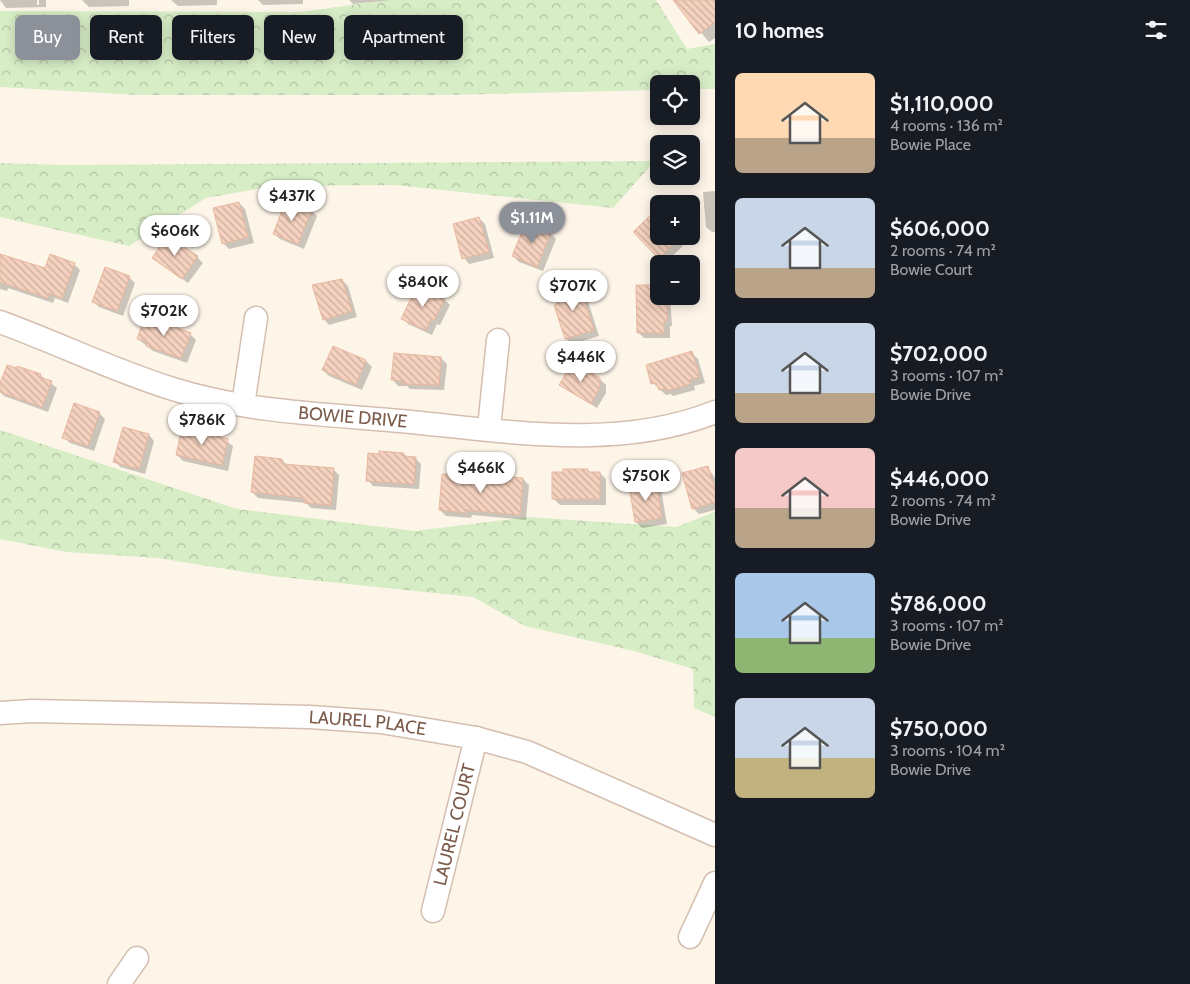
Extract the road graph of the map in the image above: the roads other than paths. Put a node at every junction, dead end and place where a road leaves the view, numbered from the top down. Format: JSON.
{"nodes":[{"id":1,"x":256,"y":318,"type":"dead end"},
{"id":2,"x":0,"y":322,"type":"edge"},
{"id":3,"x":498,"y":340,"type":"dead end"},
{"id":4,"x":243,"y":405,"type":"junction"},
{"id":5,"x":715,"y":412,"type":"edge"},
{"id":6,"x":489,"y":428,"type":"junction"},
{"id":7,"x":0,"y":713,"type":"edge"},
{"id":8,"x":476,"y":738,"type":"junction"},
{"id":9,"x":715,"y":835,"type":"edge"},
{"id":10,"x":715,"y":883,"type":"edge"},
{"id":11,"x":433,"y":911,"type":"dead end"},
{"id":12,"x":690,"y":937,"type":"dead end"},
{"id":13,"x":137,"y":958,"type":"dead end"},
{"id":14,"x":119,"y":984,"type":"edge"}],
"edges":[{"from":1,"to":4,"type":"street"},
{"from":2,"to":4,"type":"street","name":"BOWIE DRIVE"},
{"from":3,"to":6,"type":"street"},
{"from":4,"to":6,"type":"street","name":"BOWIE DRIVE"},
{"from":5,"to":6,"type":"street","name":"BOWIE DRIVE"},
{"from":7,"to":8,"type":"street","name":"LAUREL PLACE"},
{"from":8,"to":9,"type":"street","name":"LAUREL PLACE"},
{"from":8,"to":11,"type":"street","name":"LAUREL COURT"},
{"from":10,"to":12,"type":"street"},
{"from":13,"to":14,"type":"street"}]}
